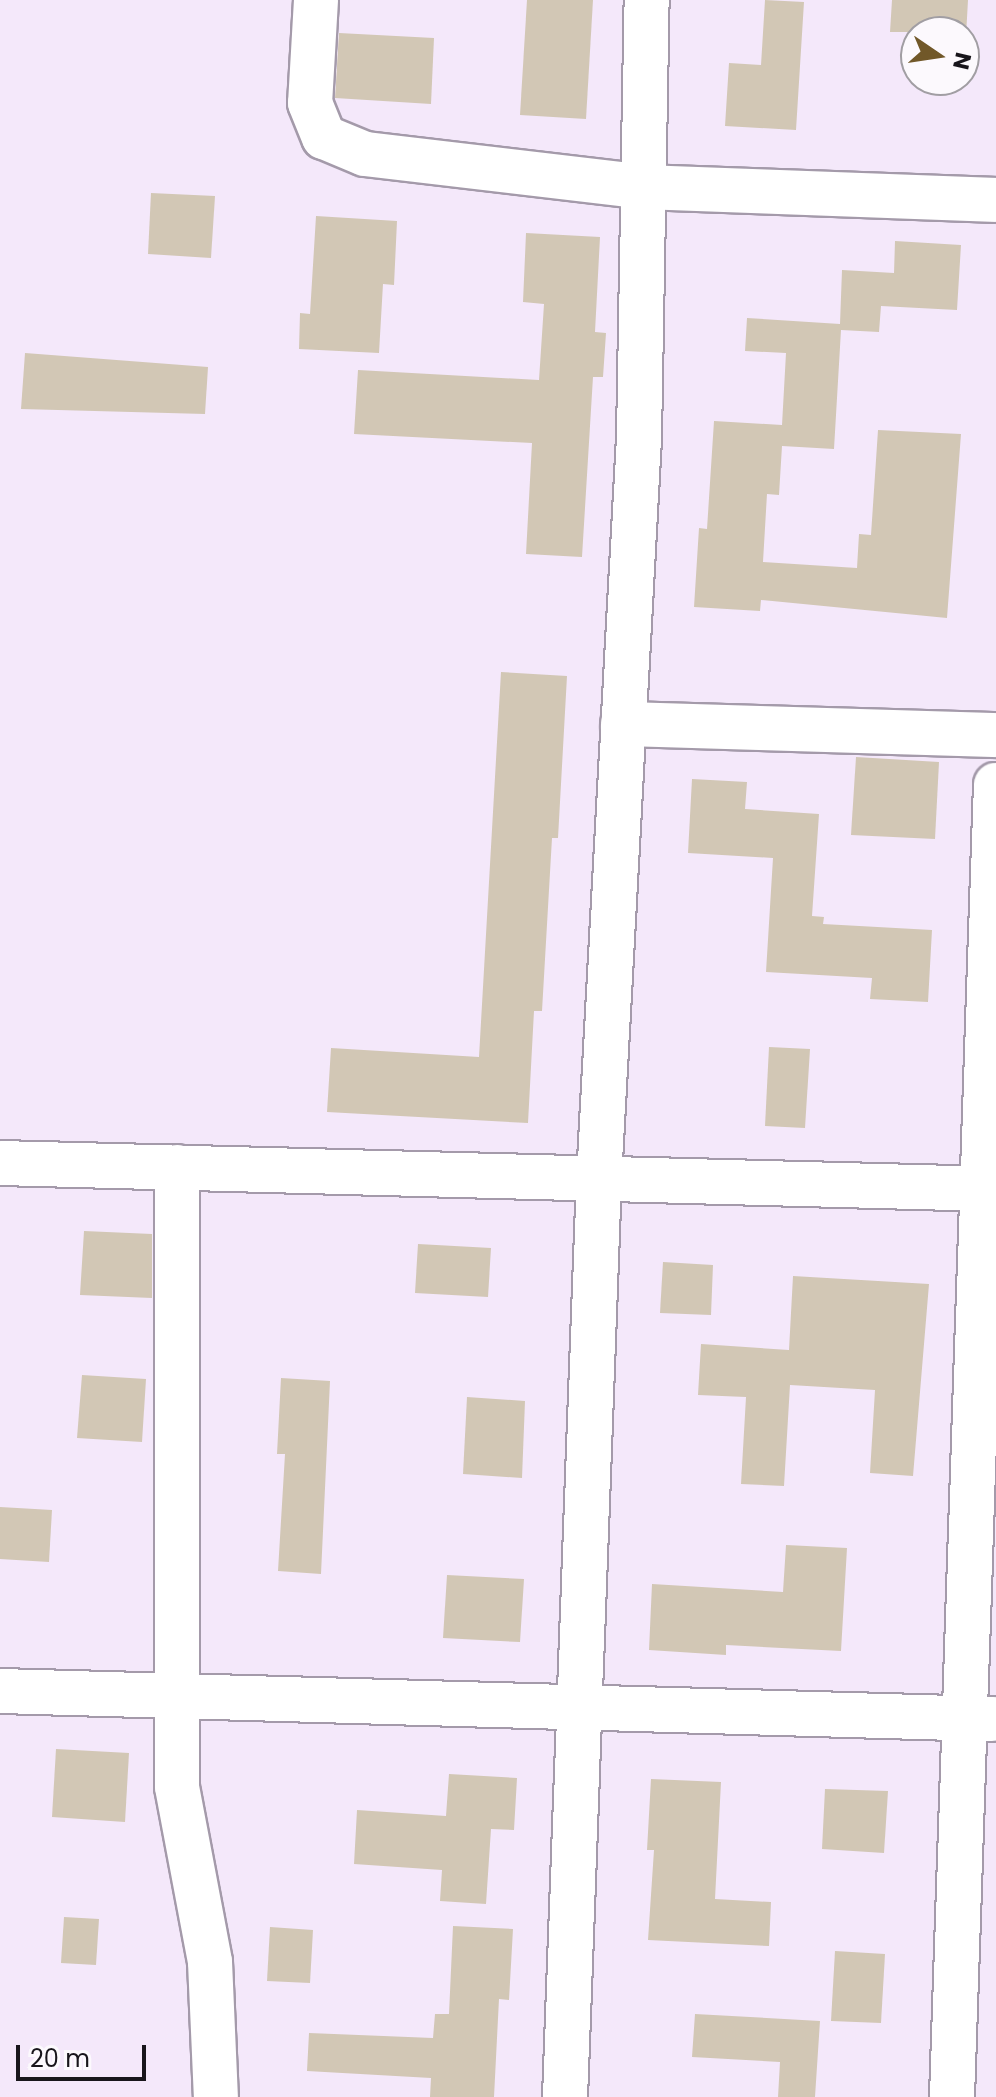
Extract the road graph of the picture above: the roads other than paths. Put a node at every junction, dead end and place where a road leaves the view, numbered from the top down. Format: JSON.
{"nodes":[{"id":1,"x":316,"y":0,"type":"edge"},
{"id":2,"x":647,"y":0,"type":"edge"},
{"id":3,"x":644,"y":187,"type":"junction"},
{"id":4,"x":996,"y":200,"type":"edge"},
{"id":5,"x":623,"y":724,"type":"junction"},
{"id":6,"x":996,"y":735,"type":"edge"},
{"id":7,"x":996,"y":785,"type":"edge"},
{"id":8,"x":0,"y":1163,"type":"edge"},
{"id":9,"x":177,"y":1167,"type":"junction"},
{"id":10,"x":599,"y":1179,"type":"junction"},
{"id":11,"x":990,"y":1189,"type":"edge"},
{"id":12,"x":0,"y":1691,"type":"edge"},
{"id":13,"x":175,"y":1696,"type":"junction"},
{"id":14,"x":575,"y":1706,"type":"junction"},
{"id":15,"x":981,"y":1718,"type":"edge"},
{"id":16,"x":216,"y":2097,"type":"edge"},
{"id":17,"x":565,"y":2097,"type":"edge"},
{"id":18,"x":952,"y":2097,"type":"edge"}],
"edges":[{"from":1,"to":3,"type":"street"},
{"from":2,"to":3,"type":"street"},
{"from":3,"to":4,"type":"street"},
{"from":3,"to":5,"type":"street"},
{"from":5,"to":6,"type":"street"},
{"from":5,"to":10,"type":"street"},
{"from":7,"to":11,"type":"street"},
{"from":8,"to":9,"type":"street"},
{"from":9,"to":10,"type":"street"},
{"from":9,"to":13,"type":"street"},
{"from":10,"to":11,"type":"street"},
{"from":10,"to":14,"type":"street"},
{"from":11,"to":15,"type":"street"},
{"from":12,"to":13,"type":"street"},
{"from":13,"to":14,"type":"street"},
{"from":13,"to":16,"type":"street"},
{"from":14,"to":15,"type":"street"},
{"from":14,"to":17,"type":"street"},
{"from":15,"to":18,"type":"street"}]}
